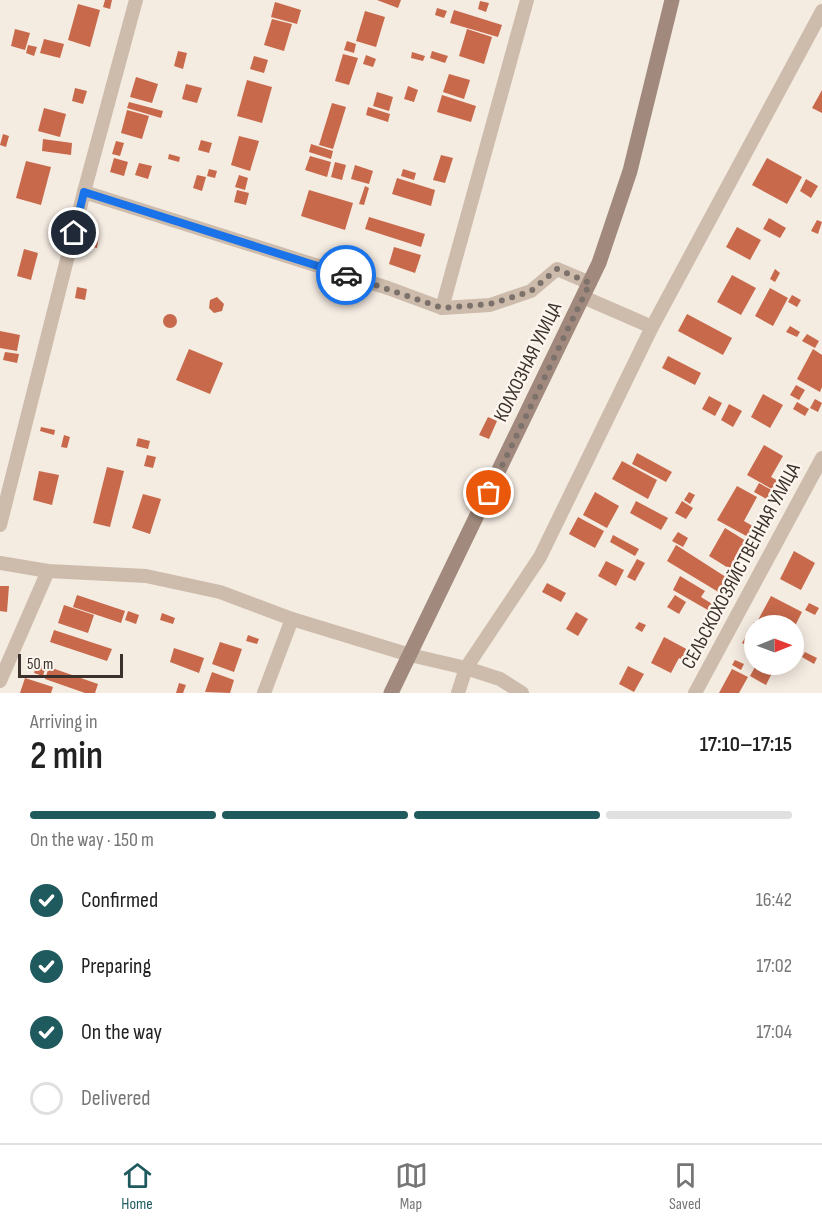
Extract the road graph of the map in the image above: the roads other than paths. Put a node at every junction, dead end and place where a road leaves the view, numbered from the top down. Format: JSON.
{"nodes":[{"id":1,"x":136,"y":0,"type":"edge"},
{"id":2,"x":527,"y":0,"type":"edge"},
{"id":3,"x":672,"y":0,"type":"edge"},
{"id":4,"x":822,"y":11,"type":"edge"},
{"id":5,"x":84,"y":192,"type":"junction"},
{"id":6,"x":586,"y":290,"type":"junction"},
{"id":7,"x":442,"y":308,"type":"junction"},
{"id":8,"x":652,"y":327,"type":"junction"},
{"id":9,"x":822,"y":458,"type":"edge"},
{"id":10,"x":0,"y":525,"type":"edge"},
{"id":11,"x":0,"y":563,"type":"edge"},
{"id":12,"x":48,"y":571,"type":"junction"},
{"id":13,"x":292,"y":619,"type":"junction"},
{"id":14,"x":410,"y":655,"type":"junction"},
{"id":15,"x":466,"y":668,"type":"junction"},
{"id":16,"x":0,"y":681,"type":"edge"},
{"id":17,"x":264,"y":693,"type":"edge"},
{"id":18,"x":391,"y":693,"type":"edge"},
{"id":19,"x":458,"y":693,"type":"edge"},
{"id":20,"x":522,"y":693,"type":"edge"},
{"id":21,"x":695,"y":693,"type":"edge"}],
"edges":[{"from":1,"to":5,"type":"street"},
{"from":2,"to":7,"type":"street"},
{"from":3,"to":6,"type":"main road","name":"КОЛХОЗНАЯ УЛИЦА"},
{"from":4,"to":8,"type":"street"},
{"from":5,"to":7,"type":"street"},
{"from":5,"to":10,"type":"street"},
{"from":6,"to":7,"type":"street"},
{"from":6,"to":8,"type":"street"},
{"from":6,"to":14,"type":"main road","name":"КОЛХОЗНАЯ УЛИЦА"},
{"from":8,"to":15,"type":"street"},
{"from":9,"to":21,"type":"street","name":"СЕЛЬСКОХОЗЯЙСТВЕННАЯ УЛИЦА"},
{"from":11,"to":12,"type":"street"},
{"from":12,"to":13,"type":"street"},
{"from":12,"to":16,"type":"street"},
{"from":13,"to":14,"type":"street"},
{"from":13,"to":17,"type":"street"},
{"from":14,"to":15,"type":"street"},
{"from":14,"to":18,"type":"main road","name":"КОЛХОЗНАЯ УЛИЦА"},
{"from":15,"to":19,"type":"street"},
{"from":15,"to":20,"type":"street"}]}
